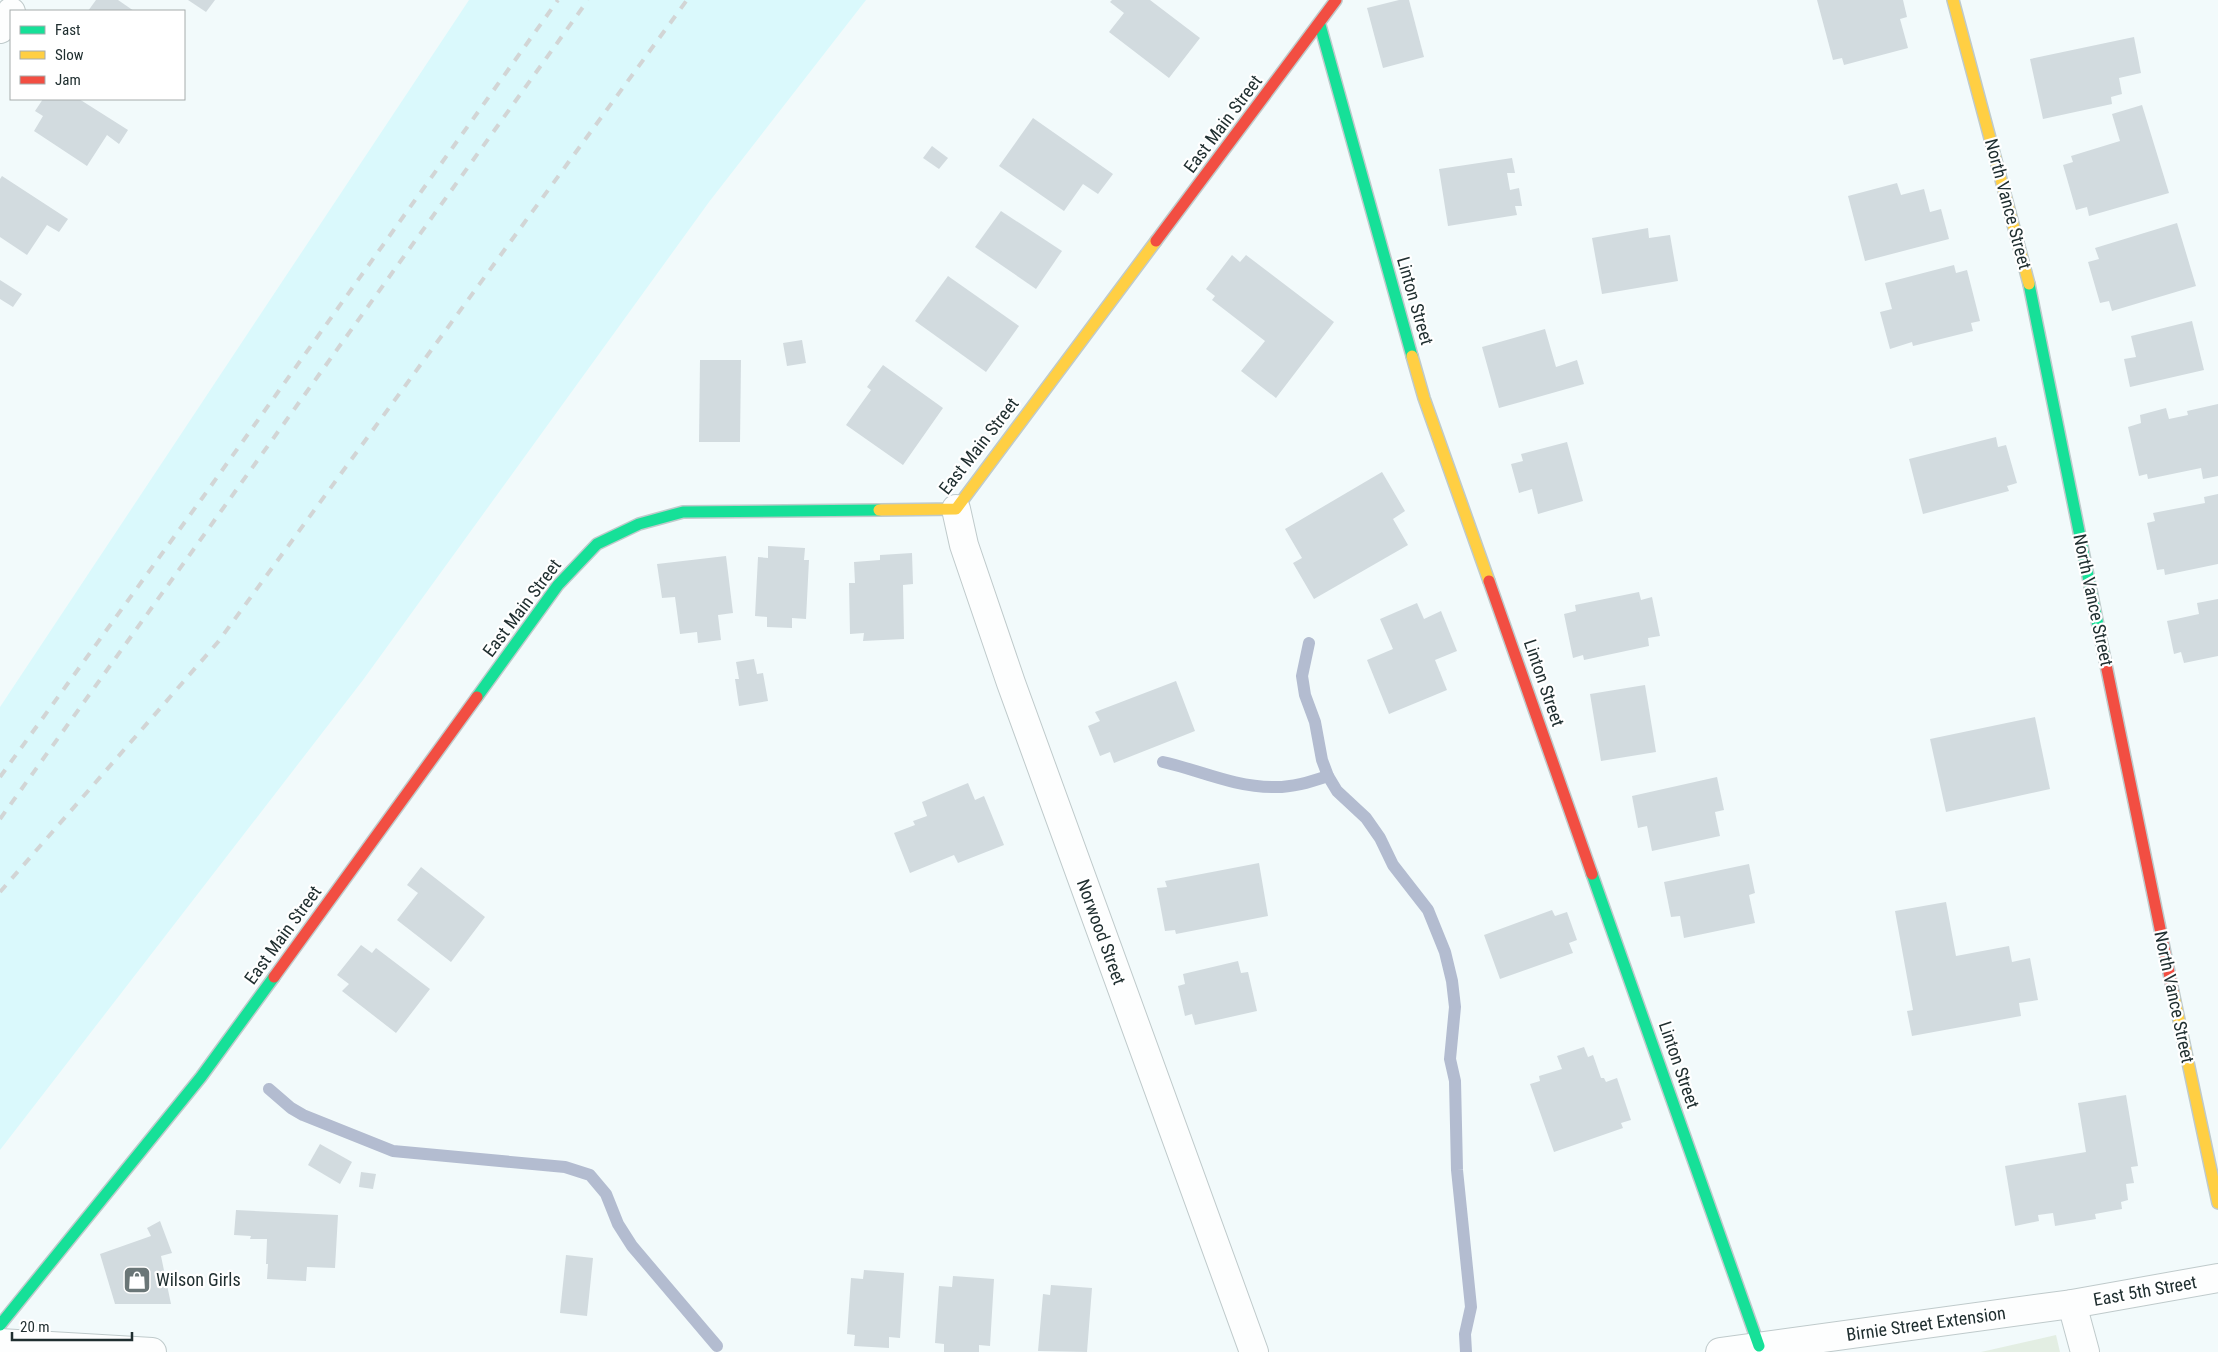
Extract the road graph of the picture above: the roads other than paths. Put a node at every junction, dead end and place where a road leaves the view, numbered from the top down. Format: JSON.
{"nodes":[{"id":1,"x":1336,"y":0,"type":"edge"},
{"id":2,"x":1953,"y":0,"type":"edge"},
{"id":3,"x":10,"y":13,"type":"edge"},
{"id":4,"x":1320,"y":25,"type":"junction"},
{"id":5,"x":0,"y":29,"type":"edge"},
{"id":6,"x":956,"y":509,"type":"junction"},
{"id":7,"x":2218,"y":1204,"type":"edge"},
{"id":8,"x":2218,"y":1278,"type":"edge"},
{"id":9,"x":2072,"y":1304,"type":"junction"},
{"id":10,"x":0,"y":1325,"type":"edge"},
{"id":11,"x":0,"y":1343,"type":"edge"},
{"id":12,"x":1759,"y":1346,"type":"junction"},
{"id":13,"x":152,"y":1352,"type":"edge"},
{"id":14,"x":1254,"y":1352,"type":"edge"},
{"id":15,"x":1720,"y":1352,"type":"edge"},
{"id":16,"x":2085,"y":1352,"type":"edge"}],
"edges":[{"from":1,"to":4,"type":"street","name":"East Main Street"},
{"from":2,"to":7,"type":"street","name":"North Vance Street"},
{"from":3,"to":5,"type":"street"},
{"from":4,"to":6,"type":"street","name":"East Main Street"},
{"from":4,"to":12,"type":"street","name":"Linton Street"},
{"from":6,"to":10,"type":"street","name":"East Main Street"},
{"from":6,"to":14,"type":"street","name":"Norwood Street"},
{"from":8,"to":9,"type":"street","name":"East 5th Street"},
{"from":9,"to":12,"type":"street","name":"Birnie Street Extension"},
{"from":9,"to":16,"type":"street"},
{"from":11,"to":13,"type":"street"},
{"from":12,"to":15,"type":"street","name":"Birnie Street Extension"}]}
